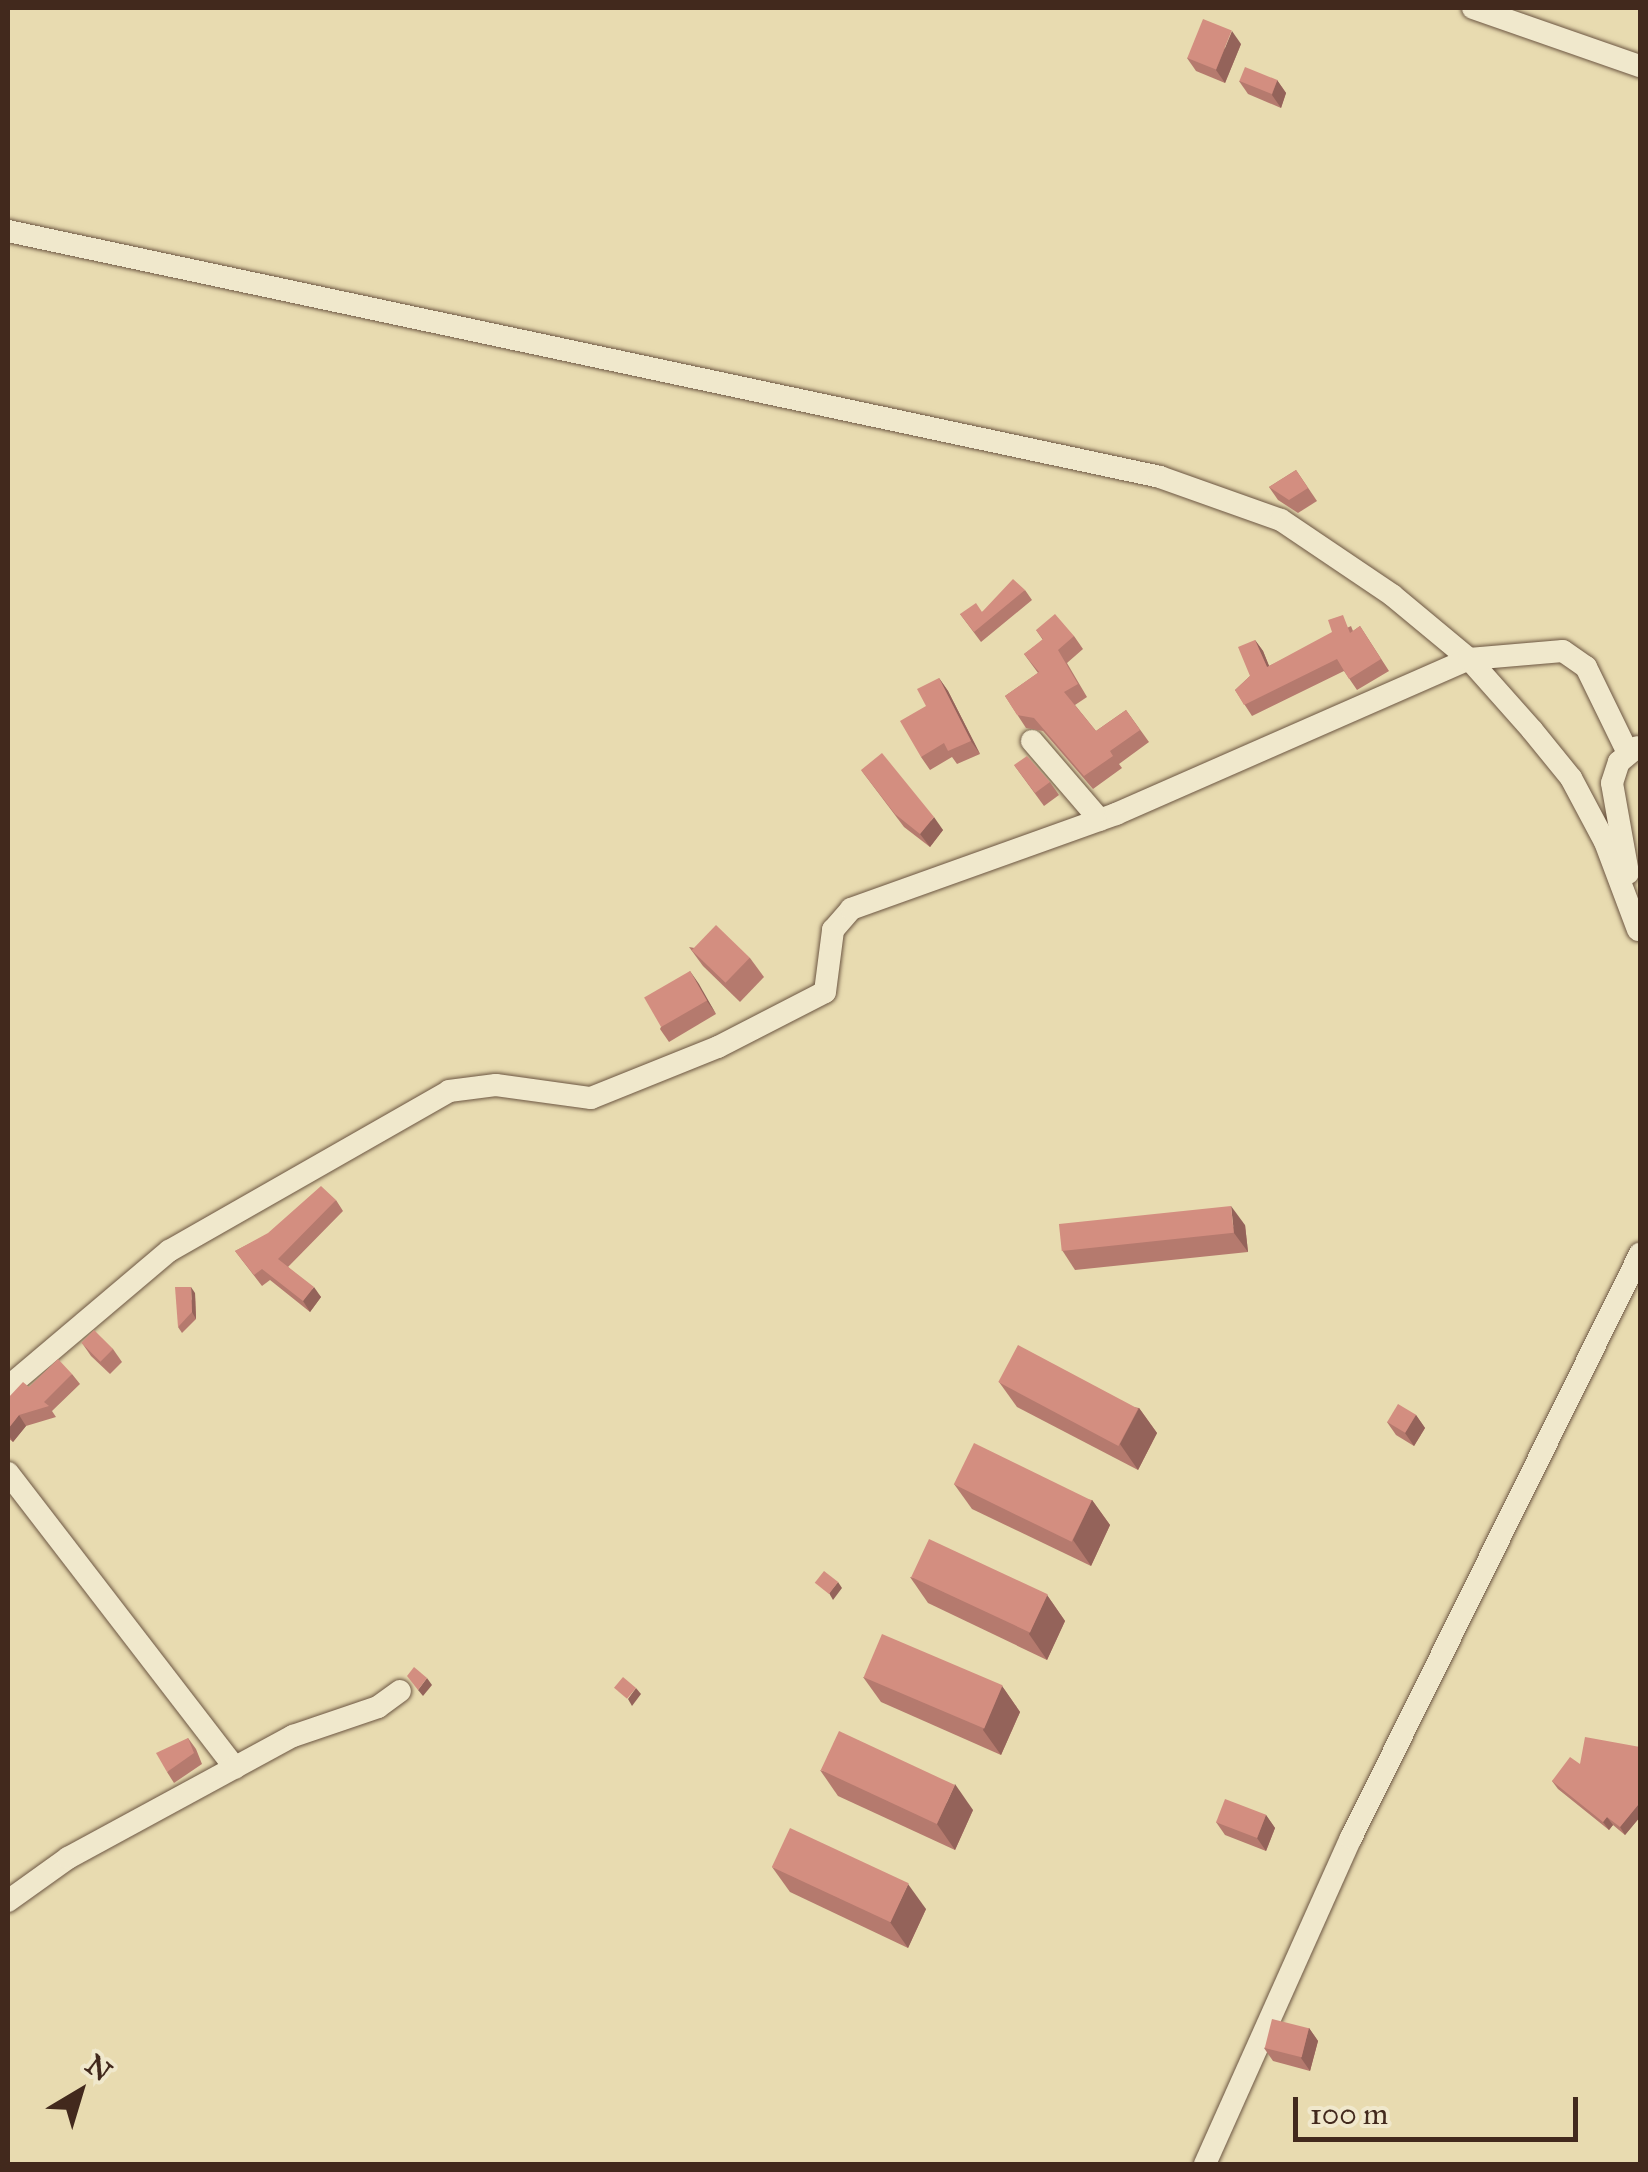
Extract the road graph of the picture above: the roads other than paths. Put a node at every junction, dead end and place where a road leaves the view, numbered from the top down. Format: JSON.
{"nodes":[{"id":1,"x":1473,"y":8,"type":"edge"},
{"id":2,"x":1640,"y":66,"type":"edge"},
{"id":3,"x":8,"y":231,"type":"edge"},
{"id":4,"x":1469,"y":659,"type":"junction"},
{"id":5,"x":1032,"y":740,"type":"dead end"},
{"id":6,"x":1634,"y":749,"type":"edge"},
{"id":7,"x":1100,"y":820,"type":"junction"},
{"id":8,"x":1639,"y":940,"type":"edge"},
{"id":9,"x":1640,"y":1254,"type":"edge"},
{"id":10,"x":8,"y":1387,"type":"edge"},
{"id":11,"x":8,"y":1472,"type":"edge"},
{"id":12,"x":400,"y":1690,"type":"dead end"},
{"id":13,"x":235,"y":1768,"type":"junction"},
{"id":14,"x":8,"y":1901,"type":"edge"},
{"id":15,"x":1206,"y":2164,"type":"edge"}],
"edges":[{"from":1,"to":2,"type":"street"},
{"from":3,"to":4,"type":"street"},
{"from":4,"to":6,"type":"street"},
{"from":4,"to":7,"type":"street"},
{"from":4,"to":8,"type":"street"},
{"from":5,"to":7,"type":"street"},
{"from":6,"to":8,"type":"street"},
{"from":7,"to":10,"type":"street"},
{"from":9,"to":15,"type":"street"},
{"from":11,"to":13,"type":"street"},
{"from":12,"to":13,"type":"street"},
{"from":13,"to":14,"type":"street"}]}
